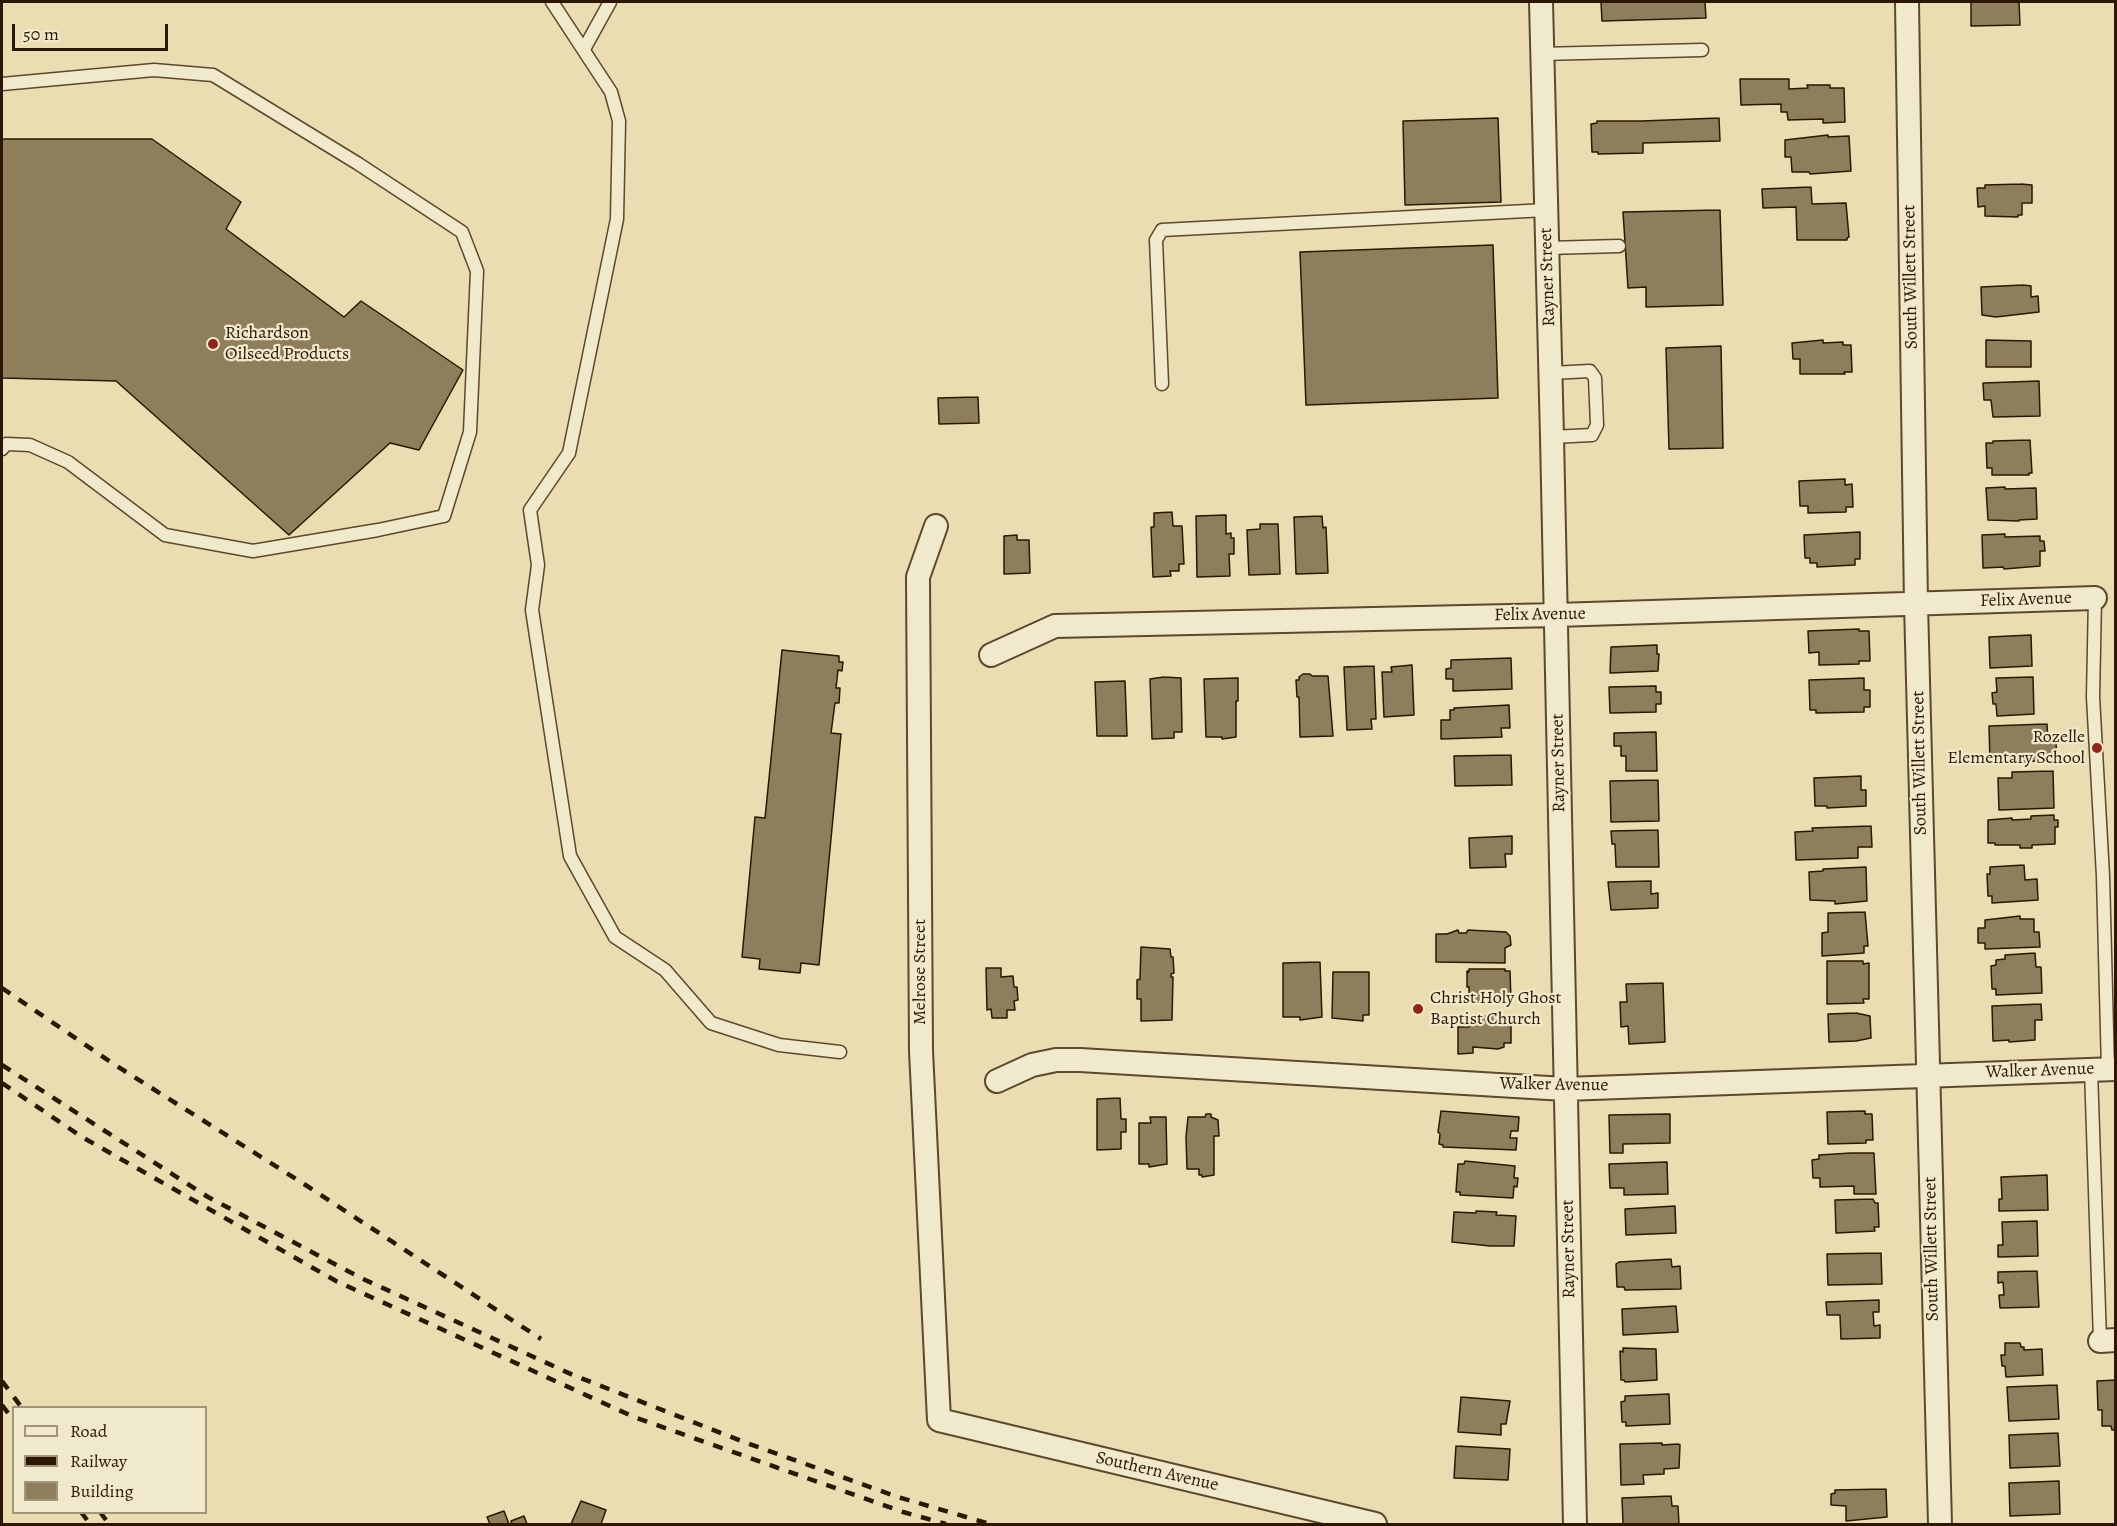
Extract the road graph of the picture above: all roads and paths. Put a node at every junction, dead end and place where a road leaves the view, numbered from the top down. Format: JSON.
{"nodes":[{"id":1,"x":552,"y":2,"type":"edge"},
{"id":2,"x":610,"y":2,"type":"edge"},
{"id":3,"x":1541,"y":2,"type":"edge"},
{"id":4,"x":1907,"y":2,"type":"edge"},
{"id":5,"x":584,"y":49,"type":"junction"},
{"id":6,"x":1702,"y":50,"type":"dead end"},
{"id":7,"x":1541,"y":54,"type":"junction"},
{"id":8,"x":2,"y":84,"type":"edge"},
{"id":9,"x":1546,"y":210,"type":"junction"},
{"id":10,"x":1619,"y":246,"type":"dead end"},
{"id":11,"x":1547,"y":248,"type":"junction"},
{"id":12,"x":1551,"y":373,"type":"junction"},
{"id":13,"x":1162,"y":384,"type":"dead end"},
{"id":14,"x":1552,"y":437,"type":"junction"},
{"id":15,"x":2,"y":449,"type":"edge"},
{"id":16,"x":936,"y":526,"type":"dead end"},
{"id":17,"x":2095,"y":598,"type":"joint"},
{"id":18,"x":1916,"y":604,"type":"junction"},
{"id":19,"x":1556,"y":615,"type":"junction"},
{"id":20,"x":991,"y":655,"type":"dead end"},
{"id":21,"x":2102,"y":870,"type":"junction"},
{"id":22,"x":2115,"y":870,"type":"edge"},
{"id":23,"x":2111,"y":976,"type":"edge"},
{"id":24,"x":840,"y":1052,"type":"dead end"},
{"id":25,"x":2105,"y":1070,"type":"edge"},
{"id":26,"x":1928,"y":1074,"type":"junction"},
{"id":27,"x":997,"y":1081,"type":"dead end"},
{"id":28,"x":1565,"y":1089,"type":"junction"},
{"id":29,"x":2108,"y":1340,"type":"edge"},
{"id":30,"x":939,"y":1420,"type":"joint"},
{"id":31,"x":1375,"y":1524,"type":"edge"},
{"id":32,"x":1575,"y":1524,"type":"edge"},
{"id":33,"x":1940,"y":1524,"type":"edge"}],
"edges":[{"from":1,"to":5,"type":"lane"},
{"from":2,"to":5,"type":"lane"},
{"from":3,"to":7,"type":"street","name":"Rayner Street"},
{"from":4,"to":18,"type":"street","name":"South Willett Street"},
{"from":5,"to":24,"type":"lane"},
{"from":6,"to":7,"type":"lane"},
{"from":7,"to":9,"type":"street","name":"Rayner Street"},
{"from":8,"to":15,"type":"lane"},
{"from":9,"to":11,"type":"street","name":"Rayner Street"},
{"from":9,"to":13,"type":"lane"},
{"from":10,"to":11,"type":"lane"},
{"from":11,"to":12,"type":"street","name":"Rayner Street"},
{"from":12,"to":14,"type":"street","name":"Rayner Street"},
{"from":12,"to":14,"type":"lane"},
{"from":14,"to":19,"type":"street","name":"Rayner Street"},
{"from":16,"to":30,"type":"street","name":"Melrose Street"},
{"from":17,"to":18,"type":"street","name":"Felix Avenue"},
{"from":17,"to":21,"type":"lane"},
{"from":18,"to":19,"type":"street","name":"Felix Avenue"},
{"from":18,"to":26,"type":"street","name":"South Willett Street"},
{"from":19,"to":20,"type":"street","name":"Felix Avenue"},
{"from":19,"to":28,"type":"street","name":"Rayner Street"},
{"from":21,"to":22,"type":"lane"},
{"from":21,"to":23,"type":"lane"},
{"from":23,"to":25,"type":"lane"},
{"from":25,"to":26,"type":"street","name":"Walker Avenue"},
{"from":25,"to":29,"type":"lane"},
{"from":26,"to":28,"type":"street","name":"Walker Avenue"},
{"from":26,"to":33,"type":"street","name":"South Willett Street"},
{"from":27,"to":28,"type":"street","name":"Walker Avenue"},
{"from":28,"to":32,"type":"street","name":"Rayner Street"},
{"from":30,"to":31,"type":"street","name":"Southern Avenue"}]}
